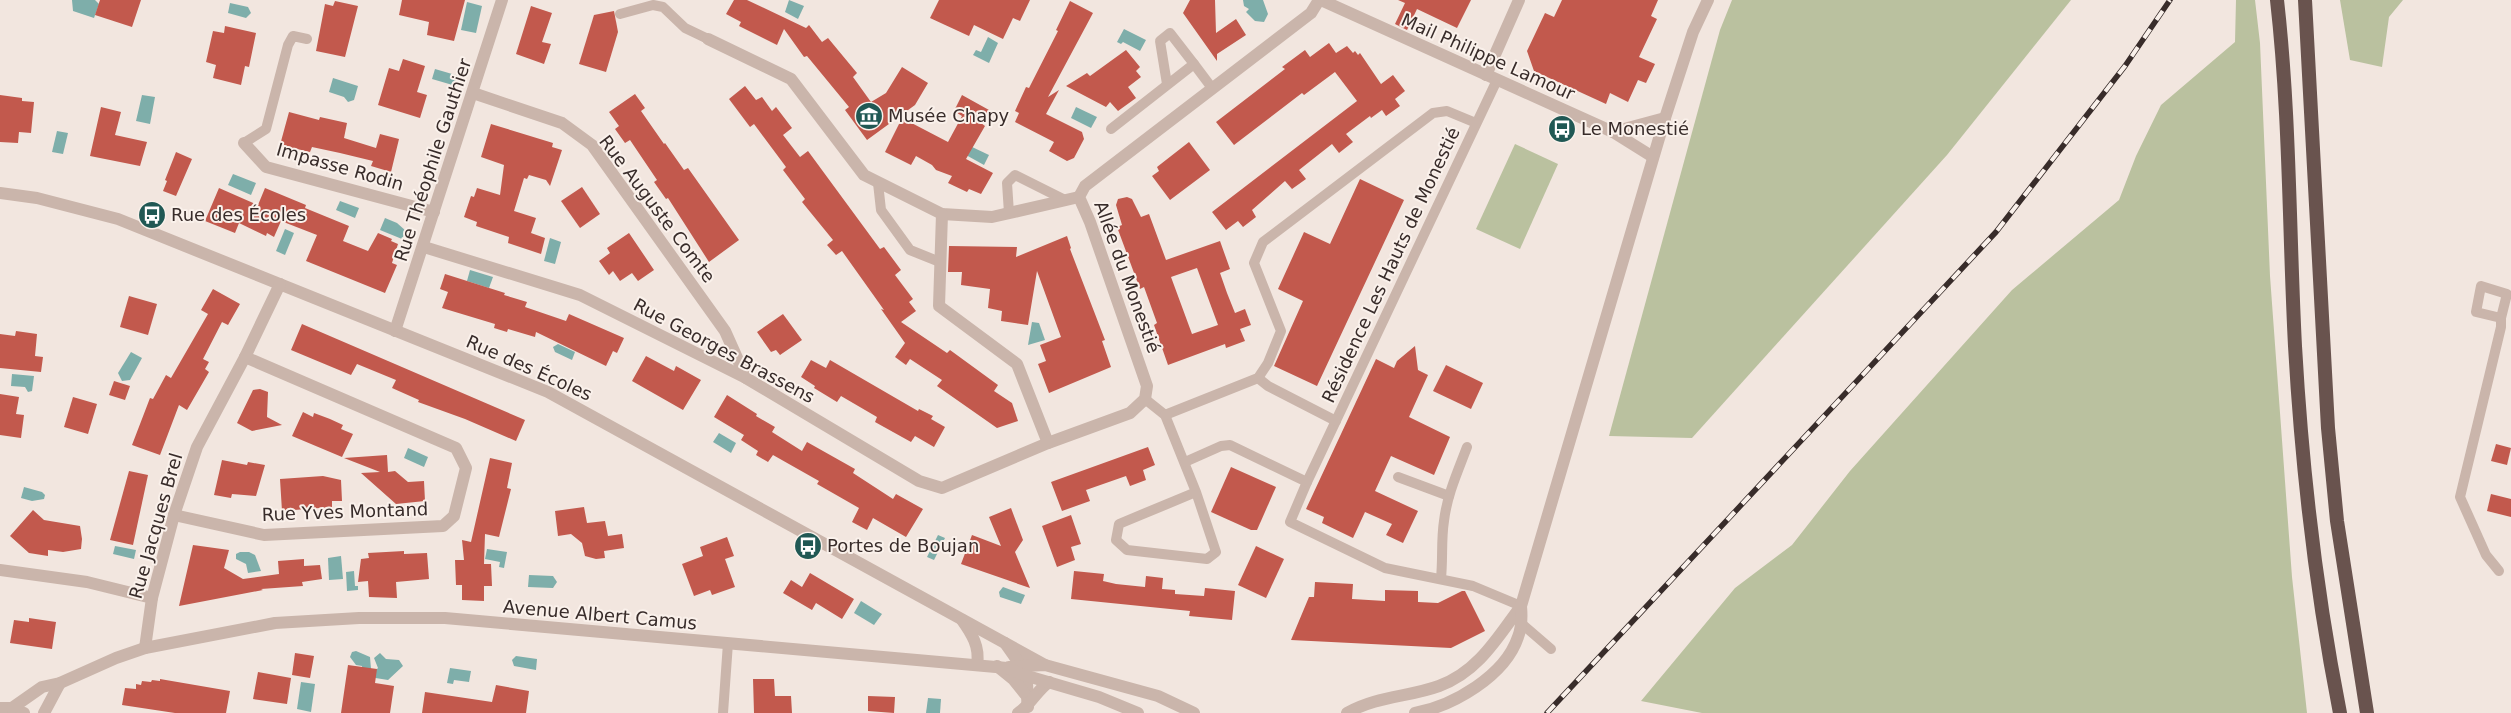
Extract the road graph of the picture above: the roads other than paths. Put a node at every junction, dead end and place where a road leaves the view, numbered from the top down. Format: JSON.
{"nodes":[{"id":1,"x":502,"y":0,"type":"edge"},
{"id":2,"x":1320,"y":0,"type":"edge"},
{"id":3,"x":1519,"y":0,"type":"edge"},
{"id":4,"x":1708,"y":0,"type":"edge"},
{"id":5,"x":2277,"y":0,"type":"edge"},
{"id":6,"x":2305,"y":0,"type":"edge"},
{"id":7,"x":620,"y":14,"type":"dead end"},
{"id":8,"x":307,"y":39,"type":"dead end"},
{"id":9,"x":708,"y":39,"type":"joint"},
{"id":10,"x":1194,"y":64,"type":"junction"},
{"id":11,"x":1491,"y":77,"type":"junction"},
{"id":12,"x":1166,"y":84,"type":"junction"},
{"id":13,"x":1212,"y":88,"type":"junction"},
{"id":14,"x":473,"y":93,"type":"junction"},
{"id":15,"x":1664,"y":118,"type":"junction"},
{"id":16,"x":1476,"y":123,"type":"junction"},
{"id":17,"x":1111,"y":129,"type":"dead end"},
{"id":18,"x":1613,"y":132,"type":"junction"},
{"id":19,"x":244,"y":143,"type":"joint"},
{"id":20,"x":1653,"y":157,"type":"junction"},
{"id":21,"x":878,"y":182,"type":"junction"},
{"id":22,"x":0,"y":194,"type":"edge"},
{"id":23,"x":1079,"y":197,"type":"junction"},
{"id":24,"x":1064,"y":200,"type":"junction"},
{"id":25,"x":434,"y":212,"type":"junction"},
{"id":26,"x":1009,"y":213,"type":"junction"},
{"id":27,"x":942,"y":214,"type":"junction"},
{"id":28,"x":424,"y":247,"type":"junction"},
{"id":29,"x":940,"y":262,"type":"junction"},
{"id":30,"x":280,"y":284,"type":"junction"},
{"id":31,"x":2508,"y":305,"type":"edge"},
{"id":32,"x":2501,"y":318,"type":"junction"},
{"id":33,"x":395,"y":331,"type":"junction"},
{"id":34,"x":245,"y":357,"type":"junction"},
{"id":35,"x":746,"y":378,"type":"junction"},
{"id":36,"x":1258,"y":378,"type":"junction"},
{"id":37,"x":1145,"y":399,"type":"junction"},
{"id":38,"x":1165,"y":415,"type":"junction"},
{"id":39,"x":1336,"y":421,"type":"junction"},
{"id":40,"x":1048,"y":443,"type":"junction"},
{"id":41,"x":1467,"y":447,"type":"dead end"},
{"id":42,"x":1185,"y":462,"type":"junction"},
{"id":43,"x":1398,"y":477,"type":"dead end"},
{"id":44,"x":1307,"y":482,"type":"junction"},
{"id":45,"x":1196,"y":492,"type":"junction"},
{"id":46,"x":1449,"y":496,"type":"junction"},
{"id":47,"x":174,"y":515,"type":"junction"},
{"id":48,"x":0,"y":570,"type":"edge"},
{"id":49,"x":2499,"y":571,"type":"dead end"},
{"id":50,"x":1441,"y":578,"type":"junction"},
{"id":51,"x":152,"y":598,"type":"junction"},
{"id":52,"x":1521,"y":606,"type":"junction"},
{"id":53,"x":961,"y":618,"type":"junction"},
{"id":54,"x":1522,"y":624,"type":"junction"},
{"id":55,"x":1004,"y":641,"type":"junction"},
{"id":56,"x":728,"y":643,"type":"junction"},
{"id":57,"x":145,"y":648,"type":"junction"},
{"id":58,"x":1551,"y":649,"type":"dead end"},
{"id":59,"x":977,"y":664,"type":"junction"},
{"id":60,"x":1045,"y":665,"type":"junction"},
{"id":61,"x":1002,"y":667,"type":"junction"},
{"id":62,"x":1022,"y":671,"type":"junction"},
{"id":63,"x":1048,"y":682,"type":"junction"},
{"id":64,"x":60,"y":683,"type":"junction"},
{"id":65,"x":1025,"y":694,"type":"junction"},
{"id":66,"x":6,"y":708,"type":"edge"},
{"id":67,"x":1448,"y":708,"type":"edge"},
{"id":68,"x":1023,"y":710,"type":"edge"},
{"id":69,"x":24,"y":713,"type":"edge"},
{"id":70,"x":44,"y":713,"type":"edge"},
{"id":71,"x":723,"y":713,"type":"edge"},
{"id":72,"x":1138,"y":713,"type":"edge"},
{"id":73,"x":1194,"y":713,"type":"edge"},
{"id":74,"x":1347,"y":713,"type":"edge"},
{"id":75,"x":1415,"y":713,"type":"edge"},
{"id":76,"x":2340,"y":713,"type":"edge"},
{"id":77,"x":2367,"y":713,"type":"edge"}],
"edges":[{"from":1,"to":14,"type":"street","name":"Rue Théophile Gauthier"},
{"from":2,"to":11,"type":"street","name":"Mail Philippe Lamour"},
{"from":2,"to":13,"type":"street","name":"Allée du Monestié"},
{"from":3,"to":11,"type":"street"},
{"from":4,"to":15,"type":"street"},
{"from":5,"to":76,"type":"highway"},
{"from":6,"to":77,"type":"highway"},
{"from":7,"to":9,"type":"lane"},
{"from":8,"to":19,"type":"lane"},
{"from":9,"to":21,"type":"street"},
{"from":10,"to":12,"type":"lane"},
{"from":10,"to":12,"type":"lane"},
{"from":10,"to":13,"type":"lane"},
{"from":11,"to":16,"type":"lane","name":"Résidence Les Hauts de Monestié"},
{"from":11,"to":18,"type":"street","name":"Mail Philippe Lamour"},
{"from":12,"to":17,"type":"lane"},
{"from":13,"to":23,"type":"street","name":"Allée du Monestié"},
{"from":14,"to":25,"type":"street","name":"Rue Théophile Gauthier"},
{"from":14,"to":35,"type":"street","name":"Rue Auguste Comte"},
{"from":15,"to":18,"type":"street"},
{"from":15,"to":20,"type":"street"},
{"from":16,"to":36,"type":"lane","name":"Résidence Les Hauts de Monestié"},
{"from":16,"to":39,"type":"lane","name":"Résidence Les Hauts de Monestié"},
{"from":18,"to":20,"type":"street","name":"Mail Philippe Lamour"},
{"from":19,"to":25,"type":"street","name":"Impasse Rodin"},
{"from":20,"to":52,"type":"street"},
{"from":21,"to":27,"type":"street"},
{"from":21,"to":29,"type":"lane"},
{"from":22,"to":30,"type":"street","name":"Rue des Écoles"},
{"from":23,"to":24,"type":"street"},
{"from":23,"to":37,"type":"street","name":"Allée du Monestié"},
{"from":24,"to":26,"type":"street"},
{"from":24,"to":26,"type":"lane"},
{"from":25,"to":28,"type":"street","name":"Rue Théophile Gauthier"},
{"from":26,"to":27,"type":"street"},
{"from":27,"to":29,"type":"street"},
{"from":28,"to":33,"type":"street","name":"Rue Théophile Gauthier"},
{"from":28,"to":35,"type":"street","name":"Rue Georges Brassens"},
{"from":29,"to":40,"type":"street"},
{"from":30,"to":33,"type":"street","name":"Rue des Écoles"},
{"from":30,"to":34,"type":"street","name":"Rue Jacques Brel"},
{"from":31,"to":32,"type":"lane"},
{"from":31,"to":32,"type":"lane"},
{"from":32,"to":49,"type":"lane"},
{"from":33,"to":53,"type":"street","name":"Rue des Écoles"},
{"from":34,"to":47,"type":"street","name":"Rue Jacques Brel"},
{"from":34,"to":47,"type":"street","name":"Rue Yves Montand"},
{"from":35,"to":40,"type":"street","name":"Rue Georges Brassens"},
{"from":36,"to":38,"type":"lane"},
{"from":36,"to":39,"type":"lane","name":"Résidence Les Hauts de Monestié"},
{"from":37,"to":38,"type":"lane"},
{"from":37,"to":40,"type":"street"},
{"from":38,"to":42,"type":"lane"},
{"from":39,"to":44,"type":"lane","name":"Résidence Les Hauts de Monestié"},
{"from":41,"to":46,"type":"lane"},
{"from":42,"to":44,"type":"lane"},
{"from":42,"to":45,"type":"lane"},
{"from":43,"to":46,"type":"lane"},
{"from":44,"to":50,"type":"lane","name":"Résidence Les Hauts de Monestié"},
{"from":45,"to":45,"type":"lane"},
{"from":46,"to":50,"type":"lane"},
{"from":47,"to":51,"type":"street","name":"Rue Jacques Brel"},
{"from":48,"to":51,"type":"street"},
{"from":50,"to":52,"type":"lane","name":"Résidence Les Hauts de Monestié"},
{"from":51,"to":57,"type":"street","name":"Rue Jacques Brel"},
{"from":52,"to":54,"type":"street"},
{"from":52,"to":74,"type":"street"},
{"from":53,"to":55,"type":"street","name":"Rue des Écoles"},
{"from":53,"to":59,"type":"street","name":"Rue des Écoles"},
{"from":54,"to":58,"type":"lane"},
{"from":54,"to":67,"type":"street"},
{"from":55,"to":60,"type":"street","name":"Rue des Écoles"},
{"from":55,"to":62,"type":"street","name":"Rue des Écoles"},
{"from":56,"to":57,"type":"street","name":"Avenue Albert Camus"},
{"from":56,"to":59,"type":"street","name":"Avenue Albert Camus"},
{"from":56,"to":71,"type":"lane"},
{"from":57,"to":64,"type":"street","name":"Avenue Albert Camus"},
{"from":59,"to":61,"type":"street","name":"Avenue Albert Camus"},
{"from":60,"to":62,"type":"street"},
{"from":60,"to":73,"type":"street"},
{"from":61,"to":62,"type":"street","name":"Avenue Albert Camus"},
{"from":61,"to":65,"type":"street"},
{"from":62,"to":63,"type":"street","name":"Avenue Albert Camus"},
{"from":62,"to":65,"type":"street"},
{"from":63,"to":68,"type":"street"},
{"from":63,"to":72,"type":"street","name":"Avenue Albert Camus"},
{"from":64,"to":66,"type":"street","name":"Avenue Albert Camus"},
{"from":64,"to":70,"type":"street"},
{"from":65,"to":68,"type":"street"},
{"from":66,"to":69,"type":"street"},
{"from":67,"to":75,"type":"street"}]}
